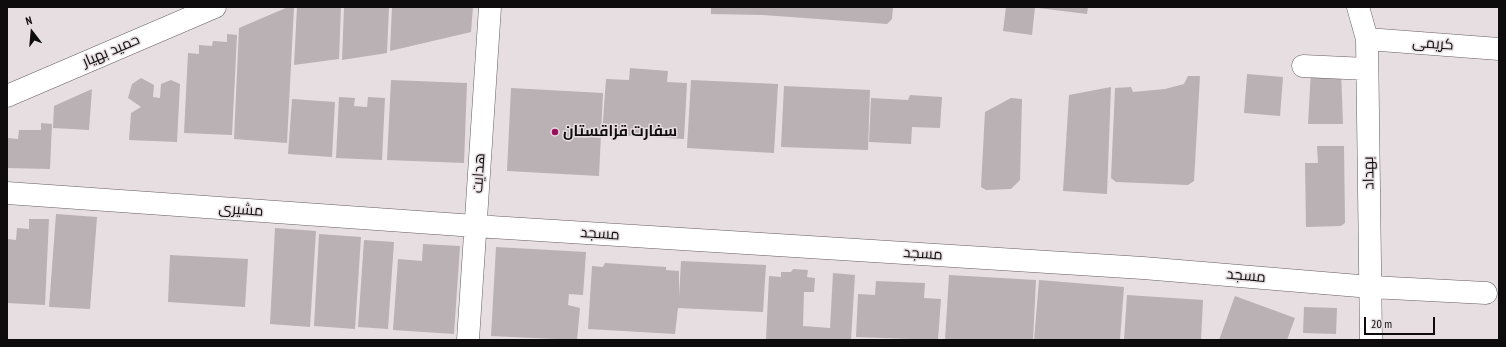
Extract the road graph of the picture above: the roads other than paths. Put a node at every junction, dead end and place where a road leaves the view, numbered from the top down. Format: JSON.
{"nodes":[{"id":1,"x":215,"y":7,"type":"edge"},
{"id":2,"x":490,"y":7,"type":"edge"},
{"id":3,"x":1358,"y":7,"type":"edge"},
{"id":4,"x":1367,"y":39,"type":"junction"},
{"id":5,"x":1499,"y":49,"type":"edge"},
{"id":6,"x":1303,"y":66,"type":"dead end"},
{"id":7,"x":1367,"y":69,"type":"junction"},
{"id":8,"x":7,"y":96,"type":"edge"},
{"id":9,"x":7,"y":193,"type":"edge"},
{"id":10,"x":475,"y":226,"type":"junction"},
{"id":11,"x":1371,"y":287,"type":"junction"},
{"id":12,"x":1486,"y":293,"type":"dead end"},
{"id":13,"x":468,"y":340,"type":"edge"},
{"id":14,"x":1371,"y":340,"type":"edge"}],
"edges":[{"from":1,"to":8,"type":"street","name":"حمید بهیار"},
{"from":2,"to":10,"type":"street","name":"هدایت"},
{"from":3,"to":4,"type":"street","name":"بهداد"},
{"from":4,"to":5,"type":"street","name":"کریمی"},
{"from":4,"to":7,"type":"street","name":"بهداد"},
{"from":6,"to":7,"type":"street"},
{"from":7,"to":11,"type":"street","name":"بهداد"},
{"from":9,"to":10,"type":"street","name":"مشیری"},
{"from":10,"to":11,"type":"street","name":"مسجد"},
{"from":10,"to":13,"type":"street","name":"هدایت"},
{"from":11,"to":12,"type":"street","name":"مسجد"},
{"from":11,"to":14,"type":"street","name":"بهداد"}]}
